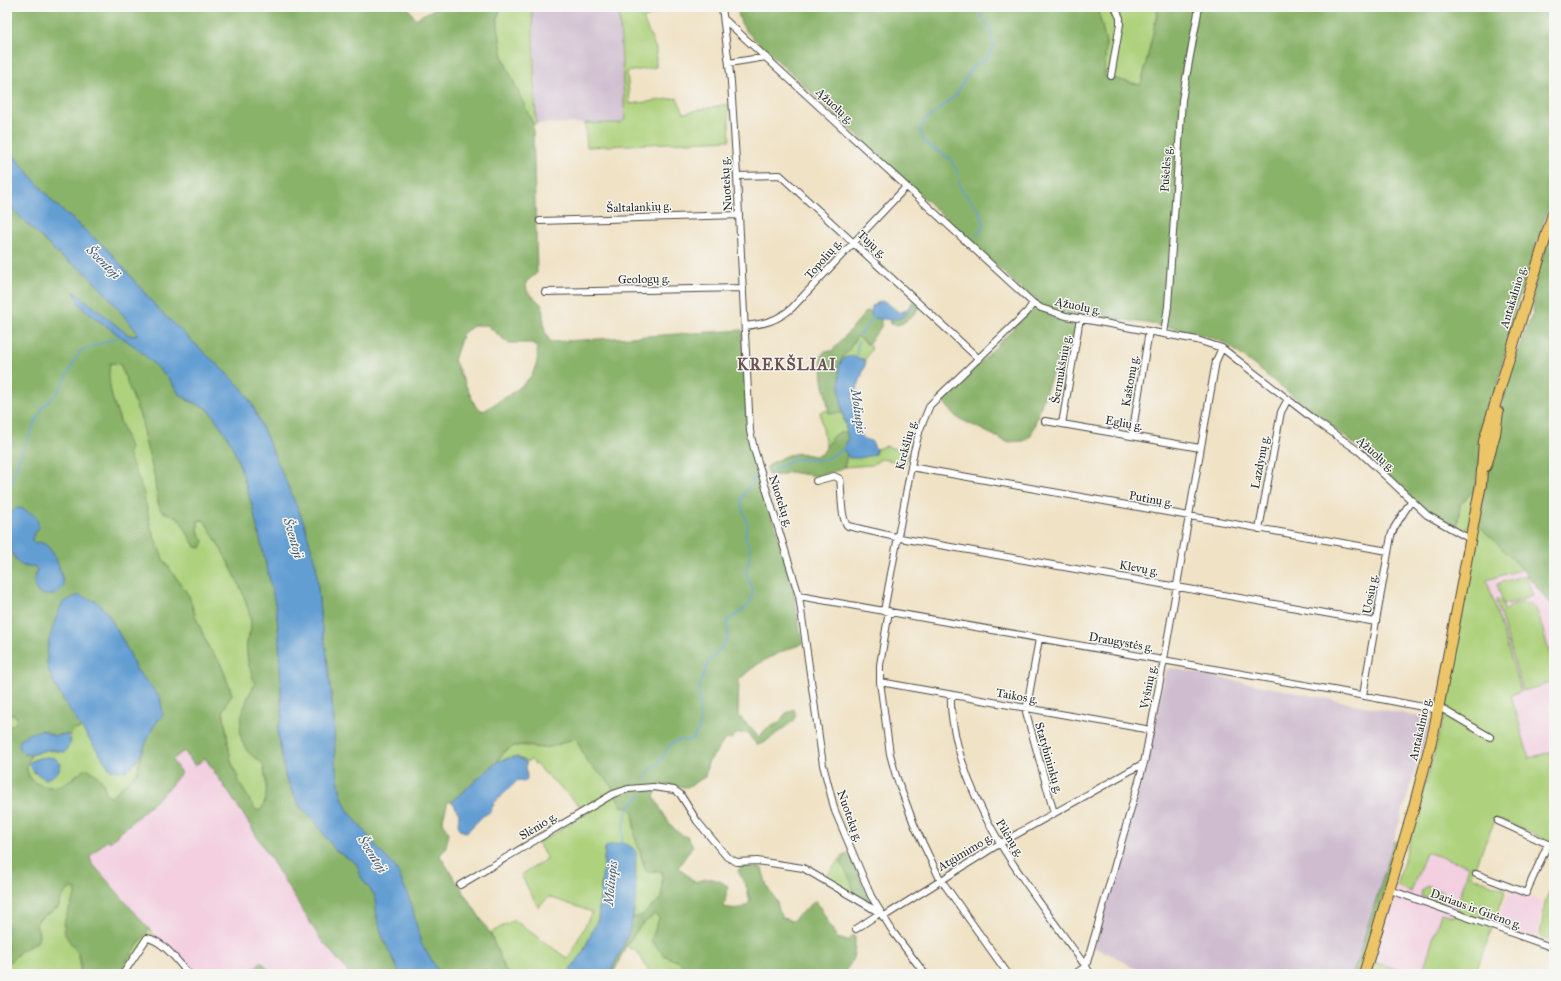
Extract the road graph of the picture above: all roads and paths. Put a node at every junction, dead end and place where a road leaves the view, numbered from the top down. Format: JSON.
{"nodes":[{"id":1,"x":722,"y":7,"type":"edge"},
{"id":2,"x":1115,"y":7,"type":"edge"},
{"id":3,"x":1199,"y":7,"type":"edge"},
{"id":4,"x":724,"y":19,"type":"junction"},
{"id":5,"x":766,"y":57,"type":"junction"},
{"id":6,"x":729,"y":63,"type":"junction"},
{"id":7,"x":1111,"y":76,"type":"dead end"},
{"id":8,"x":737,"y":176,"type":"junction"},
{"id":9,"x":906,"y":187,"type":"junction"},
{"id":10,"x":1554,"y":210,"type":"edge"},
{"id":11,"x":739,"y":215,"type":"junction"},
{"id":12,"x":540,"y":221,"type":"dead end"},
{"id":13,"x":853,"y":242,"type":"junction"},
{"id":14,"x":743,"y":288,"type":"junction"},
{"id":15,"x":545,"y":292,"type":"dead end"},
{"id":16,"x":1033,"y":303,"type":"junction"},
{"id":17,"x":1080,"y":318,"type":"junction"},
{"id":18,"x":745,"y":326,"type":"junction"},
{"id":19,"x":1149,"y":331,"type":"junction"},
{"id":20,"x":1164,"y":334,"type":"junction"},
{"id":21,"x":1222,"y":348,"type":"junction"},
{"id":22,"x":979,"y":359,"type":"junction"},
{"id":23,"x":1288,"y":399,"type":"junction"},
{"id":24,"x":1045,"y":421,"type":"dead end"},
{"id":25,"x":1062,"y":424,"type":"junction"},
{"id":26,"x":1132,"y":435,"type":"junction"},
{"id":27,"x":1200,"y":448,"type":"junction"},
{"id":28,"x":911,"y":467,"type":"junction"},
{"id":29,"x":816,"y":481,"type":"dead end"},
{"id":30,"x":1411,"y":501,"type":"junction"},
{"id":31,"x":1189,"y":517,"type":"junction"},
{"id":32,"x":1259,"y":529,"type":"junction"},
{"id":33,"x":897,"y":537,"type":"junction"},
{"id":34,"x":1470,"y":539,"type":"junction"},
{"id":35,"x":1388,"y":551,"type":"junction"},
{"id":36,"x":1176,"y":586,"type":"junction"},
{"id":37,"x":799,"y":596,"type":"junction"},
{"id":38,"x":886,"y":611,"type":"junction"},
{"id":39,"x":1376,"y":622,"type":"junction"},
{"id":40,"x":1039,"y":639,"type":"junction"},
{"id":41,"x":1164,"y":660,"type":"junction"},
{"id":42,"x":880,"y":682,"type":"junction"},
{"id":43,"x":950,"y":696,"type":"junction"},
{"id":44,"x":1363,"y":696,"type":"junction"},
{"id":45,"x":1439,"y":708,"type":"junction"},
{"id":46,"x":1026,"y":709,"type":"junction"},
{"id":47,"x":1151,"y":730,"type":"junction"},
{"id":48,"x":1490,"y":737,"type":"dead end"},
{"id":49,"x":1144,"y":763,"type":"junction"},
{"id":50,"x":1054,"y":813,"type":"junction"},
{"id":51,"x":1498,"y":821,"type":"dead end"},
{"id":52,"x":999,"y":844,"type":"junction"},
{"id":53,"x":1476,"y":874,"type":"dead end"},
{"id":54,"x":940,"y":880,"type":"junction"},
{"id":55,"x":460,"y":885,"type":"dead end"},
{"id":56,"x":1390,"y":890,"type":"junction"},
{"id":57,"x":882,"y":915,"type":"junction"},
{"id":58,"x":856,"y":929,"type":"dead end"},
{"id":59,"x":1554,"y":948,"type":"edge"},
{"id":60,"x":1086,"y":966,"type":"junction"},
{"id":61,"x":123,"y":974,"type":"edge"},
{"id":62,"x":189,"y":974,"type":"edge"},
{"id":63,"x":925,"y":974,"type":"edge"},
{"id":64,"x":1008,"y":974,"type":"edge"},
{"id":65,"x":1074,"y":974,"type":"edge"},
{"id":66,"x":1091,"y":974,"type":"edge"},
{"id":67,"x":1364,"y":974,"type":"edge"}],
"edges":[{"from":1,"to":4,"type":"street","name":"Nuotekų g."},
{"from":2,"to":7,"type":"street"},
{"from":3,"to":20,"type":"street","name":"Pušelės g."},
{"from":4,"to":5,"type":"street","name":"Ąžuolų g."},
{"from":4,"to":6,"type":"street","name":"Nuotekų g."},
{"from":5,"to":6,"type":"street"},
{"from":5,"to":9,"type":"street","name":"Ąžuolų g."},
{"from":6,"to":8,"type":"street","name":"Nuotekų g."},
{"from":8,"to":11,"type":"street","name":"Nuotekų g."},
{"from":8,"to":13,"type":"street","name":"Tujų g."},
{"from":9,"to":13,"type":"street","name":"Topolių g."},
{"from":9,"to":16,"type":"street","name":"Ąžuolų g."},
{"from":10,"to":34,"type":"main road","name":"Antakalnio g."},
{"from":11,"to":12,"type":"street","name":"Šaltalankių g."},
{"from":11,"to":14,"type":"street","name":"Nuotekų g."},
{"from":13,"to":18,"type":"street","name":"Topolių g."},
{"from":13,"to":22,"type":"street","name":"Tujų g."},
{"from":14,"to":15,"type":"street","name":"Geologų g."},
{"from":14,"to":18,"type":"street","name":"Nuotekų g."},
{"from":16,"to":17,"type":"street","name":"Ąžuolų g."},
{"from":16,"to":22,"type":"street","name":"Krekšlių g."},
{"from":17,"to":19,"type":"street","name":"Ąžuolų g."},
{"from":17,"to":25,"type":"street","name":"Šermukšnių g."},
{"from":18,"to":37,"type":"street","name":"Nuotekų g."},
{"from":19,"to":20,"type":"street","name":"Ąžuolų g."},
{"from":19,"to":26,"type":"street","name":"Kaštonų g."},
{"from":20,"to":21,"type":"street","name":"Ąžuolų g."},
{"from":21,"to":23,"type":"street","name":"Ąžuolų g."},
{"from":21,"to":27,"type":"street","name":"Vyšnių g."},
{"from":22,"to":28,"type":"street","name":"Krekšlių g."},
{"from":23,"to":30,"type":"street","name":"Ąžuolų g."},
{"from":23,"to":32,"type":"street","name":"Lazdynų g."},
{"from":24,"to":25,"type":"street","name":"Eglių g."},
{"from":25,"to":26,"type":"street","name":"Eglių g."},
{"from":26,"to":27,"type":"street","name":"Eglių g."},
{"from":27,"to":31,"type":"street","name":"Vyšnių g."},
{"from":28,"to":31,"type":"street","name":"Putinų g."},
{"from":28,"to":33,"type":"street","name":"Krekšlių g."},
{"from":29,"to":33,"type":"street","name":"Klevų g."},
{"from":30,"to":34,"type":"street","name":"Ąžuolų g."},
{"from":30,"to":35,"type":"street","name":"Uosių g."},
{"from":31,"to":32,"type":"street","name":"Putinų g."},
{"from":31,"to":36,"type":"street","name":"Vyšnių g."},
{"from":32,"to":35,"type":"street","name":"Putinų g."},
{"from":33,"to":36,"type":"street","name":"Klevų g."},
{"from":33,"to":38,"type":"street","name":"Krekšlių g."},
{"from":34,"to":45,"type":"main road","name":"Antakalnio g."},
{"from":35,"to":39,"type":"street","name":"Uosių g."},
{"from":36,"to":39,"type":"street","name":"Klevų g."},
{"from":36,"to":41,"type":"street","name":"Vyšnių g."},
{"from":37,"to":38,"type":"street","name":"Draugystės g."},
{"from":37,"to":57,"type":"street","name":"Nuotekų g."},
{"from":38,"to":40,"type":"street","name":"Draugystės g."},
{"from":38,"to":42,"type":"street","name":"Krekšlių g."},
{"from":39,"to":44,"type":"street","name":"Uosių g."},
{"from":40,"to":41,"type":"street","name":"Draugystės g."},
{"from":40,"to":46,"type":"street","name":"Statybininkų g."},
{"from":41,"to":44,"type":"street","name":"Draugystės g."},
{"from":41,"to":47,"type":"street","name":"Vyšnių g."},
{"from":42,"to":43,"type":"street","name":"Taikos g."},
{"from":42,"to":54,"type":"street","name":"Krekšlių g."},
{"from":43,"to":46,"type":"street","name":"Taikos g."},
{"from":43,"to":52,"type":"street","name":"Pilėnų g."},
{"from":44,"to":45,"type":"street","name":"Draugystės g."},
{"from":45,"to":48,"type":"street"},
{"from":45,"to":56,"type":"main road","name":"Antakalnio g."},
{"from":46,"to":47,"type":"street","name":"Taikos g."},
{"from":46,"to":50,"type":"street","name":"Statybininkų g."},
{"from":47,"to":49,"type":"street","name":"Vyšnių g."},
{"from":49,"to":50,"type":"street","name":"Atgimimo g."},
{"from":49,"to":60,"type":"street","name":"Vyšnių g."},
{"from":50,"to":52,"type":"street","name":"Atgimimo g."},
{"from":51,"to":53,"type":"street"},
{"from":52,"to":54,"type":"street","name":"Atgimimo g."},
{"from":52,"to":60,"type":"street","name":"Pilėnų g."},
{"from":54,"to":57,"type":"street","name":"Atgimimo g."},
{"from":54,"to":64,"type":"street","name":"Krekšlių g."},
{"from":55,"to":57,"type":"street","name":"Slėnio g."},
{"from":56,"to":59,"type":"street","name":"Dariaus ir Girėno g."},
{"from":56,"to":67,"type":"main road","name":"Antakalnio g."},
{"from":57,"to":58,"type":"street","name":"Atgimimo g."},
{"from":57,"to":63,"type":"street","name":"Nuotekų g."},
{"from":60,"to":65,"type":"street"},
{"from":60,"to":66,"type":"street","name":"Pilėnų g."},
{"from":61,"to":62,"type":"street"}]}
